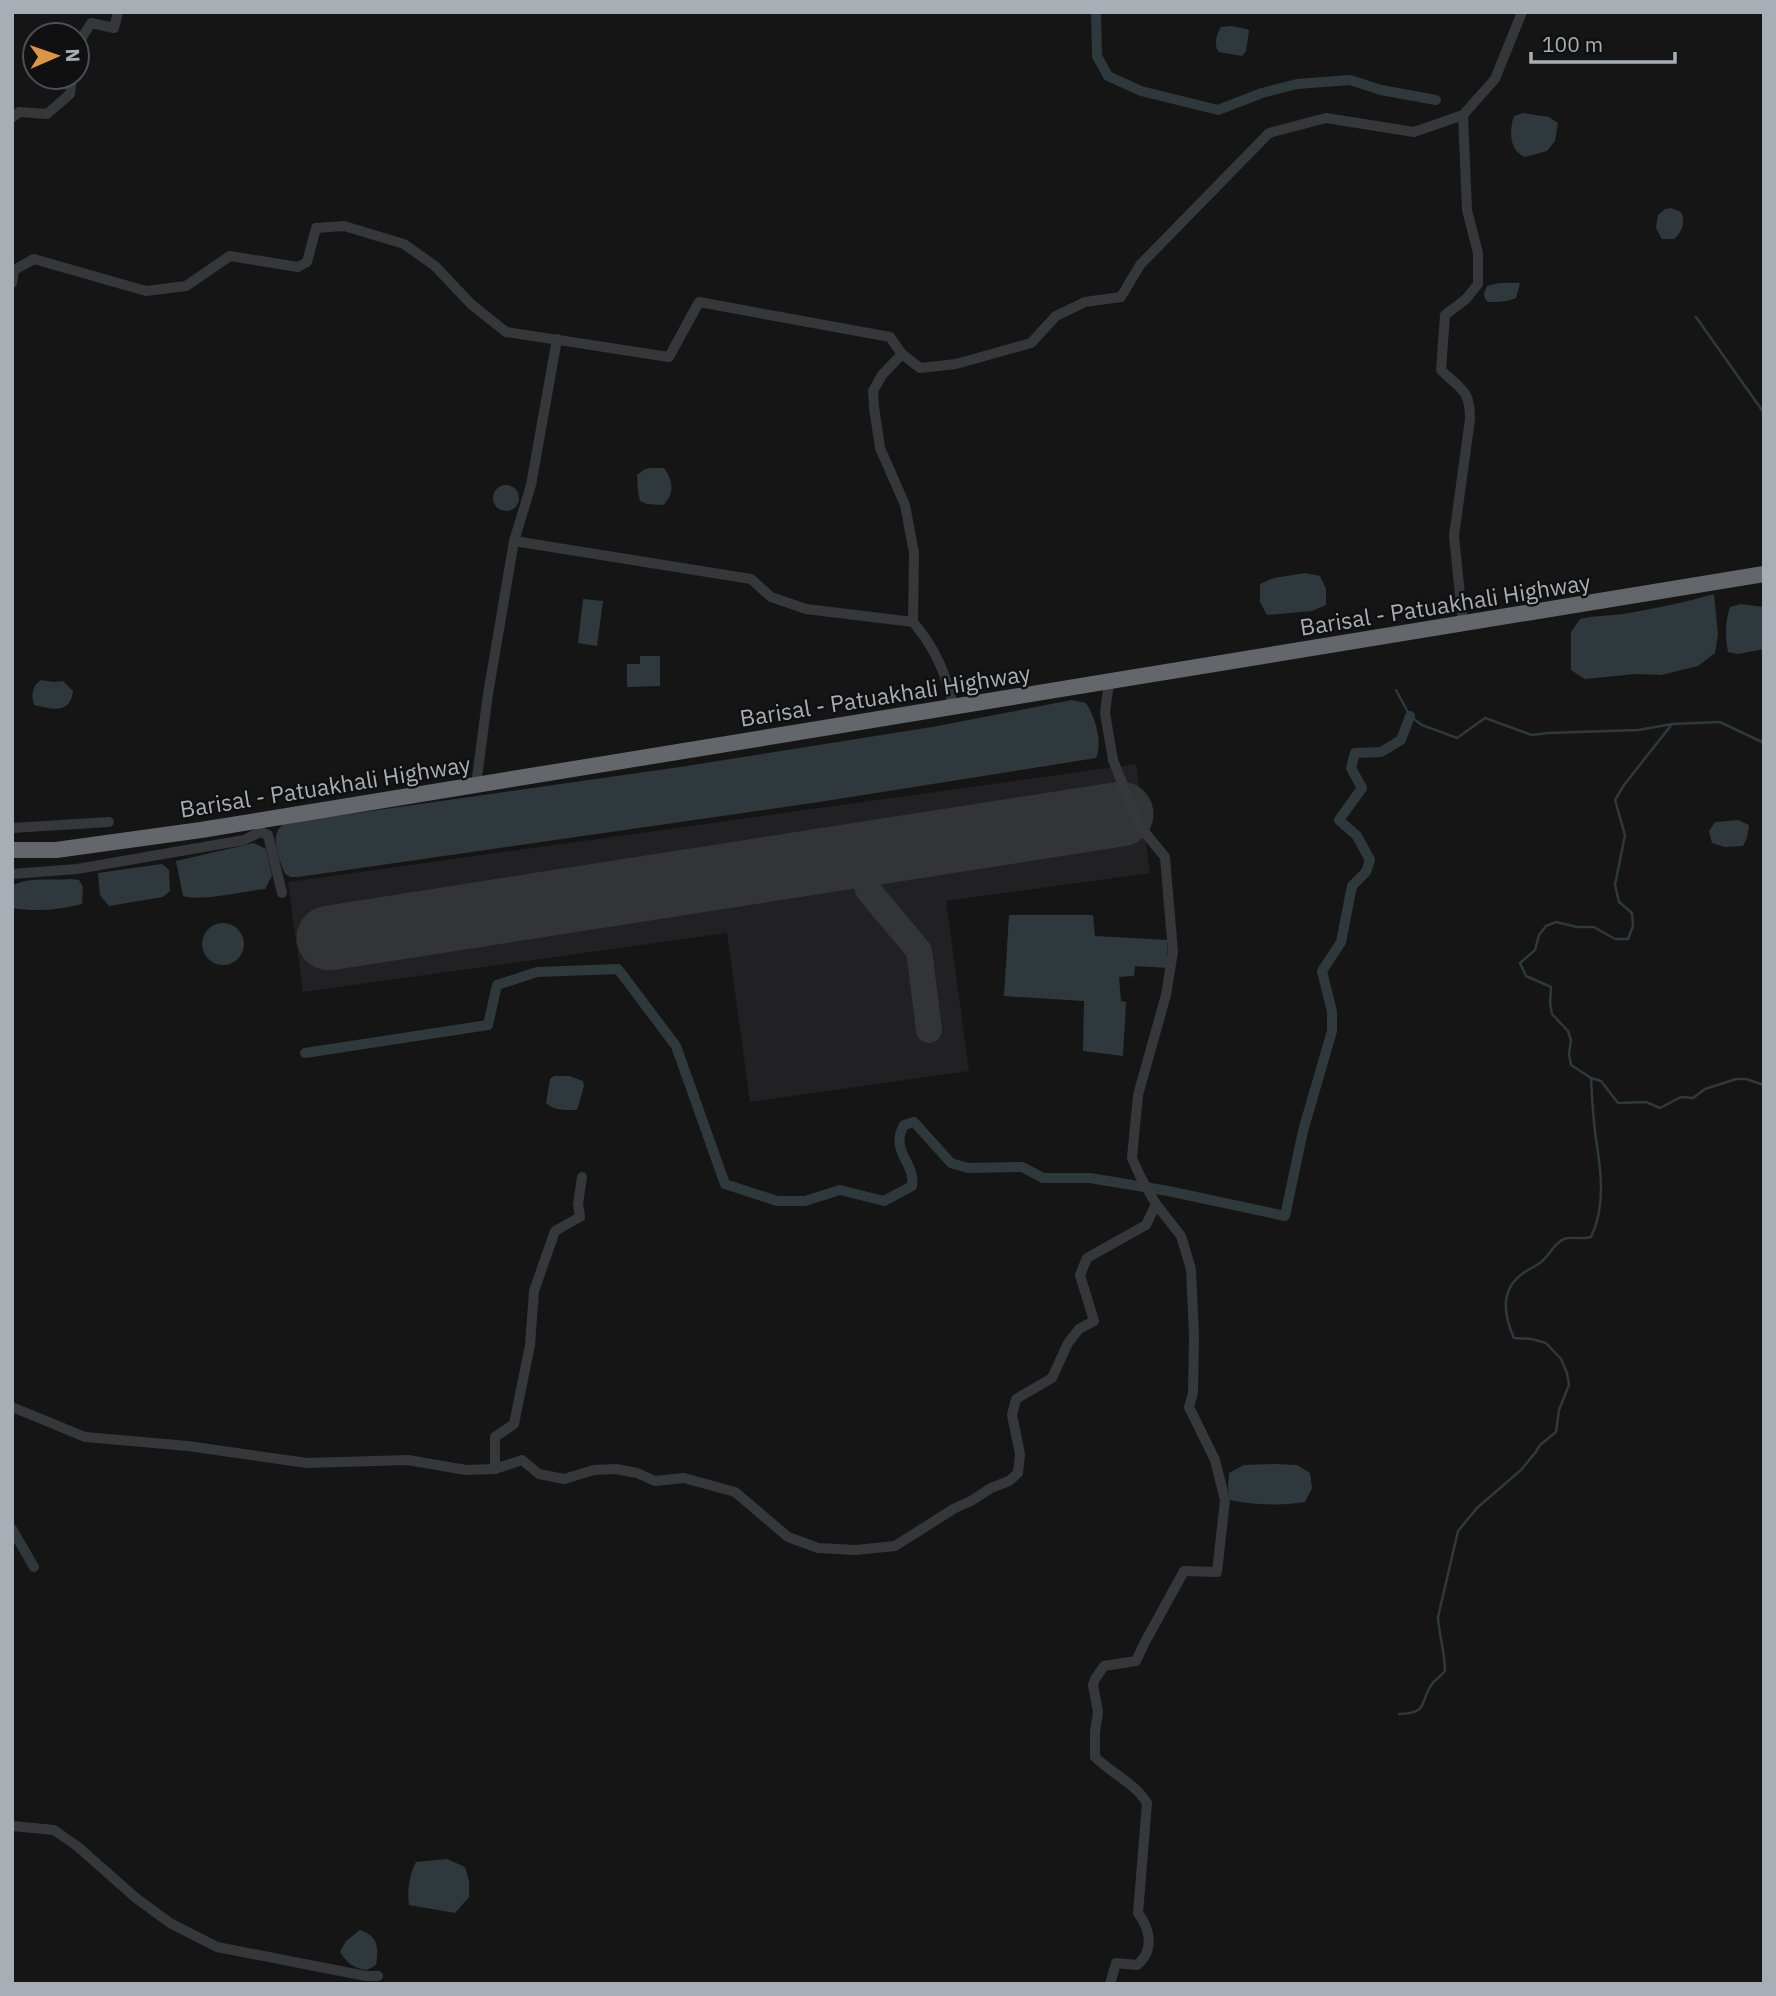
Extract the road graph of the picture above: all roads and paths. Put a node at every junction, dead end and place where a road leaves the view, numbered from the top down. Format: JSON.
{"nodes":[{"id":1,"x":118,"y":12,"type":"edge"},
{"id":2,"x":1522,"y":12,"type":"edge"},
{"id":3,"x":91,"y":23,"type":"edge"},
{"id":4,"x":70,"y":91,"type":"edge"},
{"id":5,"x":1463,"y":115,"type":"junction"},
{"id":6,"x":12,"y":118,"type":"edge"},
{"id":7,"x":12,"y":284,"type":"edge"},
{"id":8,"x":557,"y":339,"type":"junction"},
{"id":9,"x":902,"y":354,"type":"junction"},
{"id":10,"x":514,"y":541,"type":"junction"},
{"id":11,"x":1764,"y":574,"type":"edge"},
{"id":12,"x":913,"y":622,"type":"junction"},
{"id":13,"x":1463,"y":624,"type":"junction"},
{"id":14,"x":1109,"y":682,"type":"junction"},
{"id":15,"x":953,"y":706,"type":"junction"},
{"id":16,"x":476,"y":785,"type":"junction"},
{"id":17,"x":109,"y":822,"type":"dead end"},
{"id":18,"x":12,"y":828,"type":"edge"},
{"id":19,"x":12,"y":850,"type":"edge"},
{"id":20,"x":12,"y":874,"type":"edge"},
{"id":21,"x":282,"y":893,"type":"dead end"},
{"id":22,"x":582,"y":1177,"type":"dead end"},
{"id":23,"x":1156,"y":1205,"type":"junction"},
{"id":24,"x":12,"y":1407,"type":"edge"},
{"id":25,"x":495,"y":1469,"type":"junction"},
{"id":26,"x":12,"y":1826,"type":"edge"},
{"id":27,"x":378,"y":1976,"type":"dead end"},
{"id":28,"x":366,"y":1980,"type":"edge"},
{"id":29,"x":1110,"y":1984,"type":"edge"}],
"edges":[{"from":1,"to":3,"type":"street"},
{"from":2,"to":5,"type":"street"},
{"from":4,"to":6,"type":"street"},
{"from":5,"to":9,"type":"street"},
{"from":5,"to":13,"type":"street"},
{"from":7,"to":8,"type":"street"},
{"from":8,"to":9,"type":"street"},
{"from":8,"to":10,"type":"street"},
{"from":9,"to":12,"type":"street"},
{"from":10,"to":12,"type":"street"},
{"from":10,"to":16,"type":"street"},
{"from":11,"to":13,"type":"highway","name":"Barisal - Patuakhali Highway"},
{"from":12,"to":15,"type":"street"},
{"from":13,"to":14,"type":"highway","name":"Barisal - Patuakhali Highway"},
{"from":14,"to":15,"type":"highway","name":"Barisal - Patuakhali Highway"},
{"from":14,"to":23,"type":"street"},
{"from":15,"to":16,"type":"highway","name":"Barisal - Patuakhali Highway"},
{"from":16,"to":19,"type":"highway","name":"Barisal - Patuakhali Highway"},
{"from":17,"to":18,"type":"street"},
{"from":20,"to":21,"type":"street"},
{"from":22,"to":25,"type":"street"},
{"from":23,"to":25,"type":"street"},
{"from":23,"to":29,"type":"street"},
{"from":24,"to":25,"type":"street"},
{"from":26,"to":28,"type":"street"},
{"from":27,"to":28,"type":"street"}]}
